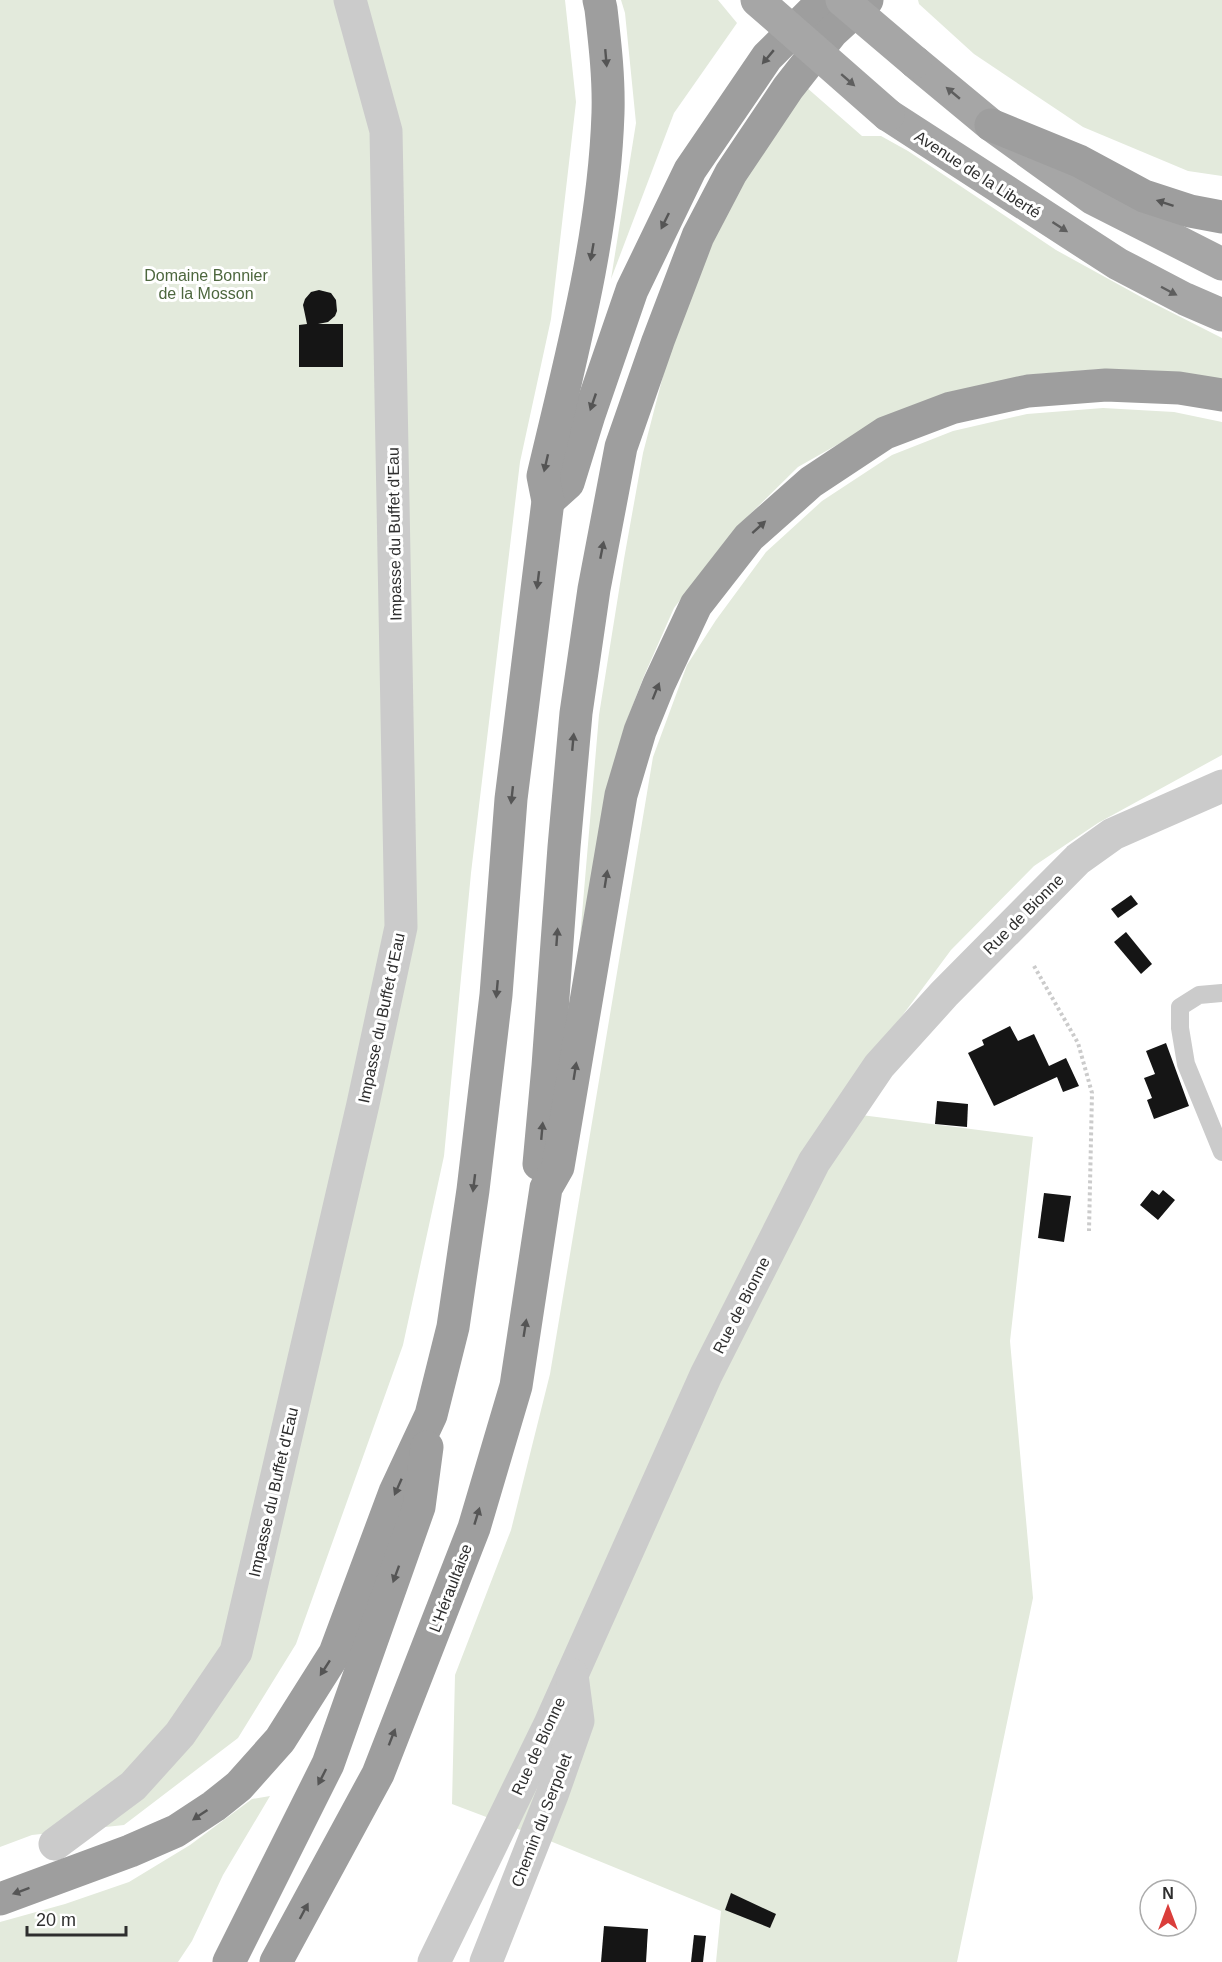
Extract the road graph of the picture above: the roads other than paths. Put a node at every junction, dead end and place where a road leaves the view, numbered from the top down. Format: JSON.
{"nodes":[{"id":1,"x":350,"y":0,"type":"edge"},
{"id":2,"x":599,"y":0,"type":"edge"},
{"id":3,"x":757,"y":0,"type":"edge"},
{"id":4,"x":824,"y":0,"type":"edge"},
{"id":5,"x":842,"y":0,"type":"edge"},
{"id":6,"x":867,"y":0,"type":"edge"},
{"id":7,"x":991,"y":125,"type":"junction"},
{"id":8,"x":1222,"y":217,"type":"edge"},
{"id":9,"x":1222,"y":264,"type":"edge"},
{"id":10,"x":1222,"y":315,"type":"edge"},
{"id":11,"x":1222,"y":395,"type":"edge"},
{"id":12,"x":548,"y":501,"type":"junction"},
{"id":13,"x":1222,"y":786,"type":"edge"},
{"id":14,"x":1222,"y":993,"type":"edge"},
{"id":15,"x":1222,"y":1152,"type":"edge"},
{"id":16,"x":546,"y":1188,"type":"junction"},
{"id":17,"x":431,"y":1415,"type":"junction"},
{"id":18,"x":572,"y":1675,"type":"junction"},
{"id":19,"x":55,"y":1844,"type":"dead end"},
{"id":20,"x":0,"y":1899,"type":"edge"},
{"id":21,"x":229,"y":1962,"type":"edge"},
{"id":22,"x":276,"y":1962,"type":"edge"},
{"id":23,"x":434,"y":1962,"type":"edge"},
{"id":24,"x":486,"y":1962,"type":"edge"}],
"edges":[{"from":1,"to":19,"type":"street","name":"Impasse du Buffet d'Eau"},
{"from":2,"to":12,"type":"highway","one_way":true},
{"from":3,"to":10,"type":"main road","name":"Avenue de la Liberté","one_way":true,"bridge":true},
{"from":4,"to":12,"type":"highway","one_way":true},
{"from":7,"to":5,"type":"main road","one_way":true,"bridge":true},
{"from":16,"to":6,"type":"highway","one_way":true},
{"from":8,"to":7,"type":"highway","one_way":true},
{"from":7,"to":9,"type":"main road"},
{"from":16,"to":11,"type":"highway","one_way":true},
{"from":12,"to":17,"type":"highway","one_way":true},
{"from":13,"to":18,"type":"street","name":"Rue de Bionne"},
{"from":14,"to":15,"type":"lane"},
{"from":22,"to":16,"type":"highway","name":"L'Héraultaise","one_way":true},
{"from":17,"to":20,"type":"highway","one_way":true},
{"from":17,"to":21,"type":"highway","one_way":true},
{"from":18,"to":23,"type":"street","name":"Rue de Bionne"},
{"from":18,"to":24,"type":"street","name":"Chemin du Serpolet"}]}
